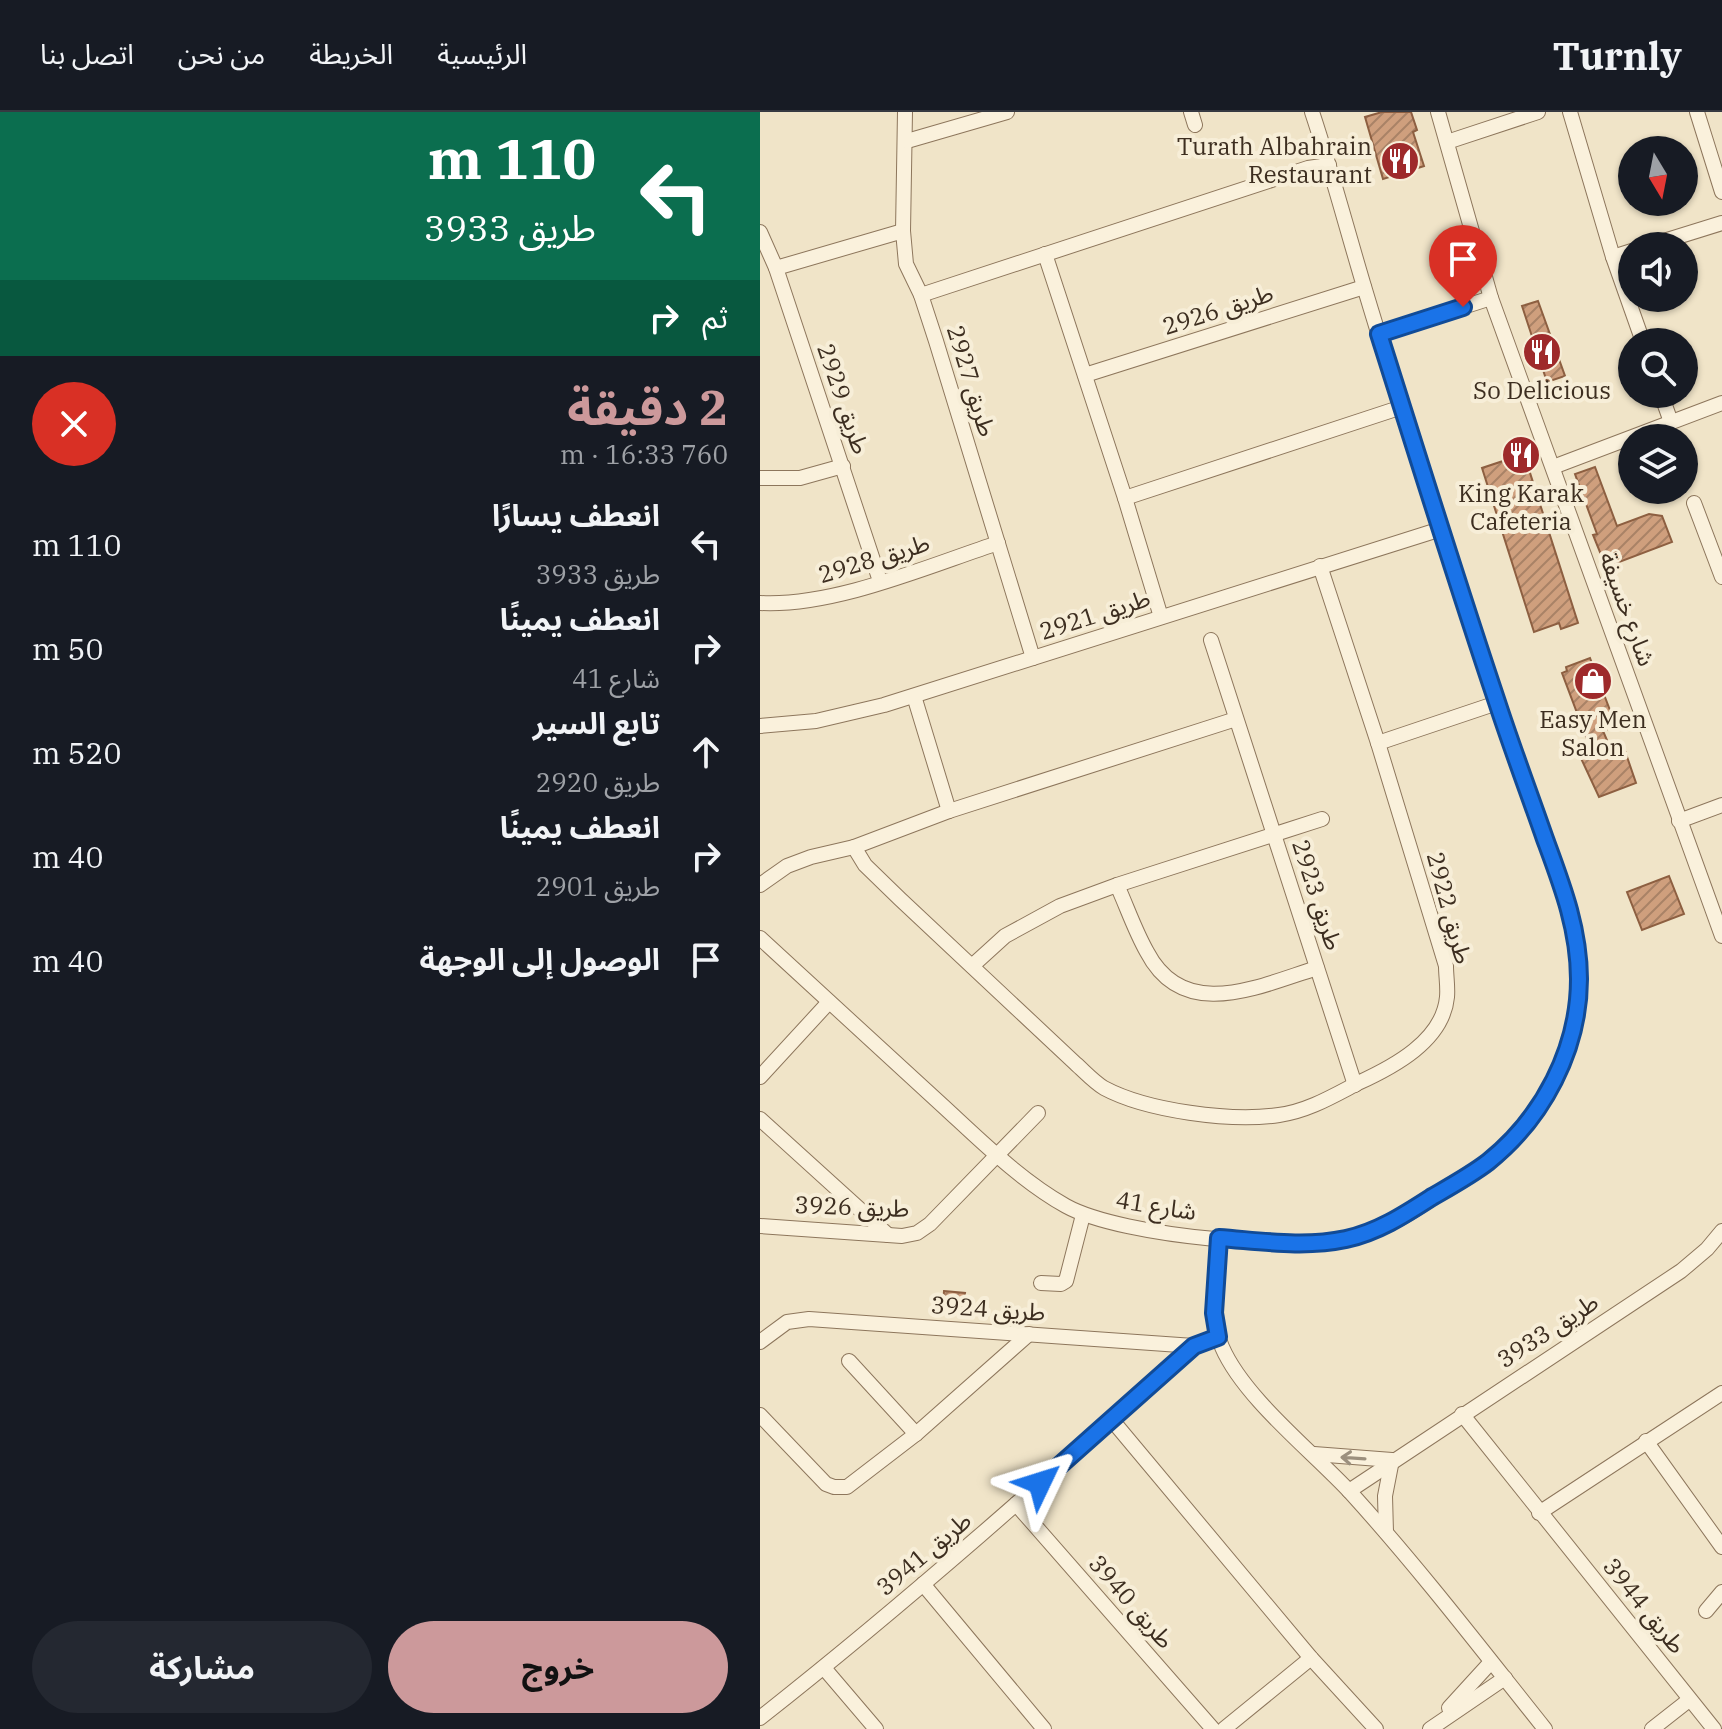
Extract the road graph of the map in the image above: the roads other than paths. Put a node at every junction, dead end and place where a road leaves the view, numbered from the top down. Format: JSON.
{"nodes":[{"id":1,"x":905,"y":112,"type":"edge"},
{"id":2,"x":1007,"y":112,"type":"edge"},
{"id":3,"x":1312,"y":112,"type":"edge"},
{"id":4,"x":1438,"y":112,"type":"edge"},
{"id":5,"x":1538,"y":112,"type":"edge"},
{"id":6,"x":1570,"y":112,"type":"edge"},
{"id":7,"x":1697,"y":112,"type":"edge"},
{"id":8,"x":907,"y":141,"type":"junction"},
{"id":9,"x":1447,"y":142,"type":"junction"},
{"id":10,"x":1329,"y":165,"type":"junction"},
{"id":11,"x":1722,"y":192,"type":"edge"},
{"id":12,"x":1722,"y":223,"type":"edge"},
{"id":13,"x":903,"y":231,"type":"junction"},
{"id":14,"x":760,"y":232,"type":"edge"},
{"id":15,"x":1693,"y":232,"type":"edge"},
{"id":16,"x":1045,"y":254,"type":"junction"},
{"id":17,"x":1618,"y":255,"type":"edge"},
{"id":18,"x":1613,"y":257,"type":"junction"},
{"id":19,"x":776,"y":268,"type":"junction"},
{"id":20,"x":1364,"y":287,"type":"junction"},
{"id":21,"x":921,"y":295,"type":"junction"},
{"id":22,"x":1491,"y":298,"type":"junction"},
{"id":23,"x":1638,"y":328,"type":"edge"},
{"id":24,"x":1379,"y":334,"type":"junction"},
{"id":25,"x":1085,"y":375,"type":"junction"},
{"id":26,"x":1722,"y":403,"type":"edge"},
{"id":27,"x":1402,"y":407,"type":"junction"},
{"id":28,"x":1666,"y":408,"type":"edge"},
{"id":29,"x":1671,"y":422,"type":"junction"},
{"id":30,"x":843,"y":466,"type":"junction"},
{"id":31,"x":1553,"y":467,"type":"junction"},
{"id":32,"x":760,"y":478,"type":"edge"},
{"id":33,"x":1125,"y":498,"type":"junction"},
{"id":34,"x":1695,"y":504,"type":"edge"},
{"id":35,"x":1441,"y":529,"type":"junction"},
{"id":36,"x":1715,"y":535,"type":"edge"},
{"id":37,"x":998,"y":543,"type":"junction"},
{"id":38,"x":1320,"y":566,"type":"junction"},
{"id":39,"x":1722,"y":577,"type":"edge"},
{"id":40,"x":880,"y":581,"type":"junction"},
{"id":41,"x":760,"y":603,"type":"edge"},
{"id":42,"x":1161,"y":617,"type":"junction"},
{"id":43,"x":1211,"y":640,"type":"dead end"},
{"id":44,"x":1033,"y":658,"type":"junction"},
{"id":45,"x":914,"y":696,"type":"junction"},
{"id":46,"x":1497,"y":703,"type":"junction"},
{"id":47,"x":1236,"y":719,"type":"junction"},
{"id":48,"x":760,"y":726,"type":"edge"},
{"id":49,"x":1378,"y":743,"type":"junction"},
{"id":50,"x":1722,"y":805,"type":"edge"},
{"id":51,"x":949,"y":811,"type":"junction"},
{"id":52,"x":1322,"y":819,"type":"dead end"},
{"id":53,"x":1679,"y":821,"type":"junction"},
{"id":54,"x":1273,"y":834,"type":"junction"},
{"id":55,"x":854,"y":847,"type":"junction"},
{"id":56,"x":760,"y":885,"type":"edge"},
{"id":57,"x":1117,"y":885,"type":"junction"},
{"id":58,"x":1722,"y":936,"type":"edge"},
{"id":59,"x":760,"y":938,"type":"edge"},
{"id":60,"x":972,"y":966,"type":"junction"},
{"id":61,"x":1317,"y":968,"type":"junction"},
{"id":62,"x":829,"y":1002,"type":"junction"},
{"id":63,"x":760,"y":1077,"type":"edge"},
{"id":64,"x":1355,"y":1085,"type":"junction"},
{"id":65,"x":1038,"y":1113,"type":"dead end"},
{"id":66,"x":760,"y":1119,"type":"edge"},
{"id":67,"x":997,"y":1155,"type":"junction"},
{"id":68,"x":1083,"y":1215,"type":"junction"},
{"id":69,"x":760,"y":1226,"type":"edge"},
{"id":70,"x":1722,"y":1231,"type":"edge"},
{"id":71,"x":888,"y":1235,"type":"junction"},
{"id":72,"x":1219,"y":1238,"type":"junction"},
{"id":73,"x":1041,"y":1283,"type":"dead end"},
{"id":74,"x":1029,"y":1334,"type":"junction"},
{"id":75,"x":1218,"y":1337,"type":"junction"},
{"id":76,"x":760,"y":1342,"type":"edge"},
{"id":77,"x":1194,"y":1346,"type":"junction"},
{"id":78,"x":849,"y":1361,"type":"dead end"},
{"id":79,"x":1722,"y":1393,"type":"edge"},
{"id":80,"x":1462,"y":1414,"type":"junction"},
{"id":81,"x":760,"y":1415,"type":"edge"},
{"id":82,"x":1112,"y":1420,"type":"junction"},
{"id":83,"x":916,"y":1434,"type":"junction"},
{"id":84,"x":1646,"y":1441,"type":"junction"},
{"id":85,"x":1314,"y":1454,"type":"junction"},
{"id":86,"x":1392,"y":1460,"type":"junction"},
{"id":87,"x":1349,"y":1491,"type":"junction"},
{"id":88,"x":1016,"y":1504,"type":"junction"},
{"id":89,"x":1539,"y":1513,"type":"junction"},
{"id":90,"x":1386,"y":1532,"type":"junction"},
{"id":91,"x":1722,"y":1547,"type":"edge"},
{"id":92,"x":923,"y":1584,"type":"junction"},
{"id":93,"x":1722,"y":1592,"type":"edge"},
{"id":94,"x":1706,"y":1611,"type":"dead end"},
{"id":95,"x":1311,"y":1658,"type":"junction"},
{"id":96,"x":1491,"y":1662,"type":"junction"},
{"id":97,"x":824,"y":1668,"type":"junction"},
{"id":98,"x":1505,"y":1678,"type":"junction"},
{"id":99,"x":1689,"y":1700,"type":"junction"},
{"id":100,"x":760,"y":1718,"type":"edge"},
{"id":101,"x":1434,"y":1725,"type":"edge"},
{"id":102,"x":876,"y":1729,"type":"edge"},
{"id":103,"x":1044,"y":1729,"type":"edge"},
{"id":104,"x":1213,"y":1729,"type":"edge"},
{"id":105,"x":1224,"y":1729,"type":"edge"},
{"id":106,"x":1376,"y":1729,"type":"edge"},
{"id":107,"x":1545,"y":1729,"type":"edge"},
{"id":108,"x":1652,"y":1729,"type":"edge"},
{"id":109,"x":1714,"y":1729,"type":"edge"}],
"edges":[{"from":1,"to":8,"type":"street","name":"طريق 2927"},
{"from":2,"to":8,"type":"street"},
{"from":3,"to":10,"type":"street","name":"شارع 41"},
{"from":4,"to":9,"type":"street","name":"شارع خسيفة"},
{"from":5,"to":9,"type":"street"},
{"from":6,"to":18,"type":"street"},
{"from":7,"to":11,"type":"street"},
{"from":8,"to":13,"type":"street","name":"طريق 2927"},
{"from":9,"to":22,"type":"street","name":"شارع خسيفة"},
{"from":10,"to":16,"type":"street"},
{"from":10,"to":20,"type":"street","name":"شارع 41"},
{"from":12,"to":15,"type":"street"},
{"from":13,"to":19,"type":"street"},
{"from":13,"to":21,"type":"street","name":"طريق 2927"},
{"from":14,"to":19,"type":"street","name":"طريق 2929"},
{"from":16,"to":21,"type":"street"},
{"from":16,"to":25,"type":"street"},
{"from":17,"to":18,"type":"street"},
{"from":18,"to":23,"type":"street"},
{"from":19,"to":30,"type":"street","name":"طريق 2929"},
{"from":20,"to":24,"type":"street","name":"شارع 41"},
{"from":20,"to":25,"type":"street","name":"طريق 2926"},
{"from":21,"to":37,"type":"street","name":"طريق 2927"},
{"from":22,"to":24,"type":"street"},
{"from":22,"to":31,"type":"street","name":"شارع خسيفة"},
{"from":24,"to":27,"type":"street","name":"شارع 41"},
{"from":25,"to":33,"type":"street"},
{"from":26,"to":29,"type":"street"},
{"from":27,"to":33,"type":"street"},
{"from":27,"to":35,"type":"street","name":"شارع 41"},
{"from":28,"to":29,"type":"street"},
{"from":29,"to":31,"type":"street"},
{"from":30,"to":32,"type":"street"},
{"from":30,"to":40,"type":"street","name":"طريق 2929"},
{"from":31,"to":53,"type":"street","name":"شارع خسيفة"},
{"from":33,"to":42,"type":"street"},
{"from":34,"to":36,"type":"street"},
{"from":35,"to":38,"type":"street","name":"طريق 2921"},
{"from":35,"to":46,"type":"street","name":"شارع 41"},
{"from":36,"to":39,"type":"street"},
{"from":37,"to":40,"type":"street","name":"طريق 2928"},
{"from":37,"to":44,"type":"street","name":"طريق 2927"},
{"from":38,"to":42,"type":"street","name":"طريق 2921"},
{"from":38,"to":49,"type":"street","name":"طريق 2922"},
{"from":40,"to":41,"type":"street","name":"طريق 2928"},
{"from":42,"to":44,"type":"street","name":"طريق 2921"},
{"from":43,"to":47,"type":"street","name":"طريق 2923"},
{"from":44,"to":45,"type":"street","name":"طريق 2921"},
{"from":45,"to":48,"type":"street","name":"طريق 2921"},
{"from":45,"to":51,"type":"street"},
{"from":46,"to":49,"type":"street"},
{"from":46,"to":72,"type":"street","name":"شارع 41"},
{"from":47,"to":51,"type":"street"},
{"from":47,"to":54,"type":"street","name":"طريق 2923"},
{"from":49,"to":64,"type":"street","name":"طريق 2922"},
{"from":50,"to":53,"type":"street"},
{"from":51,"to":55,"type":"street"},
{"from":52,"to":54,"type":"street"},
{"from":53,"to":58,"type":"street","name":"شارع خسيفة"},
{"from":54,"to":57,"type":"street"},
{"from":54,"to":61,"type":"street","name":"طريق 2923"},
{"from":55,"to":56,"type":"street"},
{"from":55,"to":60,"type":"street","name":"طريق 2922"},
{"from":57,"to":60,"type":"street"},
{"from":57,"to":61,"type":"street"},
{"from":59,"to":62,"type":"street","name":"شارع 41"},
{"from":60,"to":64,"type":"street","name":"طريق 2922"},
{"from":61,"to":64,"type":"street","name":"طريق 2923"},
{"from":62,"to":63,"type":"street"},
{"from":62,"to":67,"type":"street","name":"شارع 41"},
{"from":65,"to":67,"type":"street","name":"طريق 3926"},
{"from":66,"to":71,"type":"street"},
{"from":67,"to":68,"type":"street","name":"شارع 41"},
{"from":67,"to":71,"type":"street","name":"طريق 3926"},
{"from":68,"to":72,"type":"street","name":"شارع 41"},
{"from":68,"to":73,"type":"street"},
{"from":69,"to":71,"type":"street","name":"طريق 3926"},
{"from":70,"to":80,"type":"street","name":"طريق 3933"},
{"from":72,"to":75,"type":"street"},
{"from":74,"to":76,"type":"street","name":"طريق 3924"},
{"from":74,"to":77,"type":"street","name":"طريق 3924"},
{"from":74,"to":83,"type":"street"},
{"from":75,"to":77,"type":"street","name":"طريق 3924"},
{"from":75,"to":85,"type":"street"},
{"from":77,"to":82,"type":"street","name":"طريق 3941"},
{"from":78,"to":83,"type":"street"},
{"from":79,"to":84,"type":"street"},
{"from":80,"to":86,"type":"street","name":"طريق 3933"},
{"from":80,"to":89,"type":"street","name":"طريق 3944"},
{"from":81,"to":83,"type":"street"},
{"from":82,"to":88,"type":"street","name":"طريق 3941"},
{"from":82,"to":95,"type":"street"},
{"from":84,"to":89,"type":"street"},
{"from":84,"to":91,"type":"street"},
{"from":86,"to":85,"type":"street","one_way":true},
{"from":85,"to":87,"type":"street"},
{"from":86,"to":87,"type":"street","name":"طريق 3933"},
{"from":86,"to":90,"type":"street"},
{"from":87,"to":90,"type":"street"},
{"from":88,"to":92,"type":"street","name":"طريق 3941"},
{"from":88,"to":104,"type":"street","name":"طريق 3940"},
{"from":89,"to":99,"type":"street","name":"طريق 3944"},
{"from":90,"to":96,"type":"street"},
{"from":92,"to":97,"type":"street","name":"طريق 3941"},
{"from":92,"to":103,"type":"street"},
{"from":93,"to":94,"type":"street","name":"طريق 3944"},
{"from":95,"to":105,"type":"street"},
{"from":95,"to":106,"type":"street"},
{"from":96,"to":98,"type":"street"},
{"from":96,"to":101,"type":"street"},
{"from":97,"to":100,"type":"street","name":"طريق 3941"},
{"from":97,"to":102,"type":"street"},
{"from":98,"to":101,"type":"street"},
{"from":98,"to":107,"type":"street"},
{"from":99,"to":108,"type":"street"},
{"from":99,"to":109,"type":"street","name":"طريق 3944"}]}
